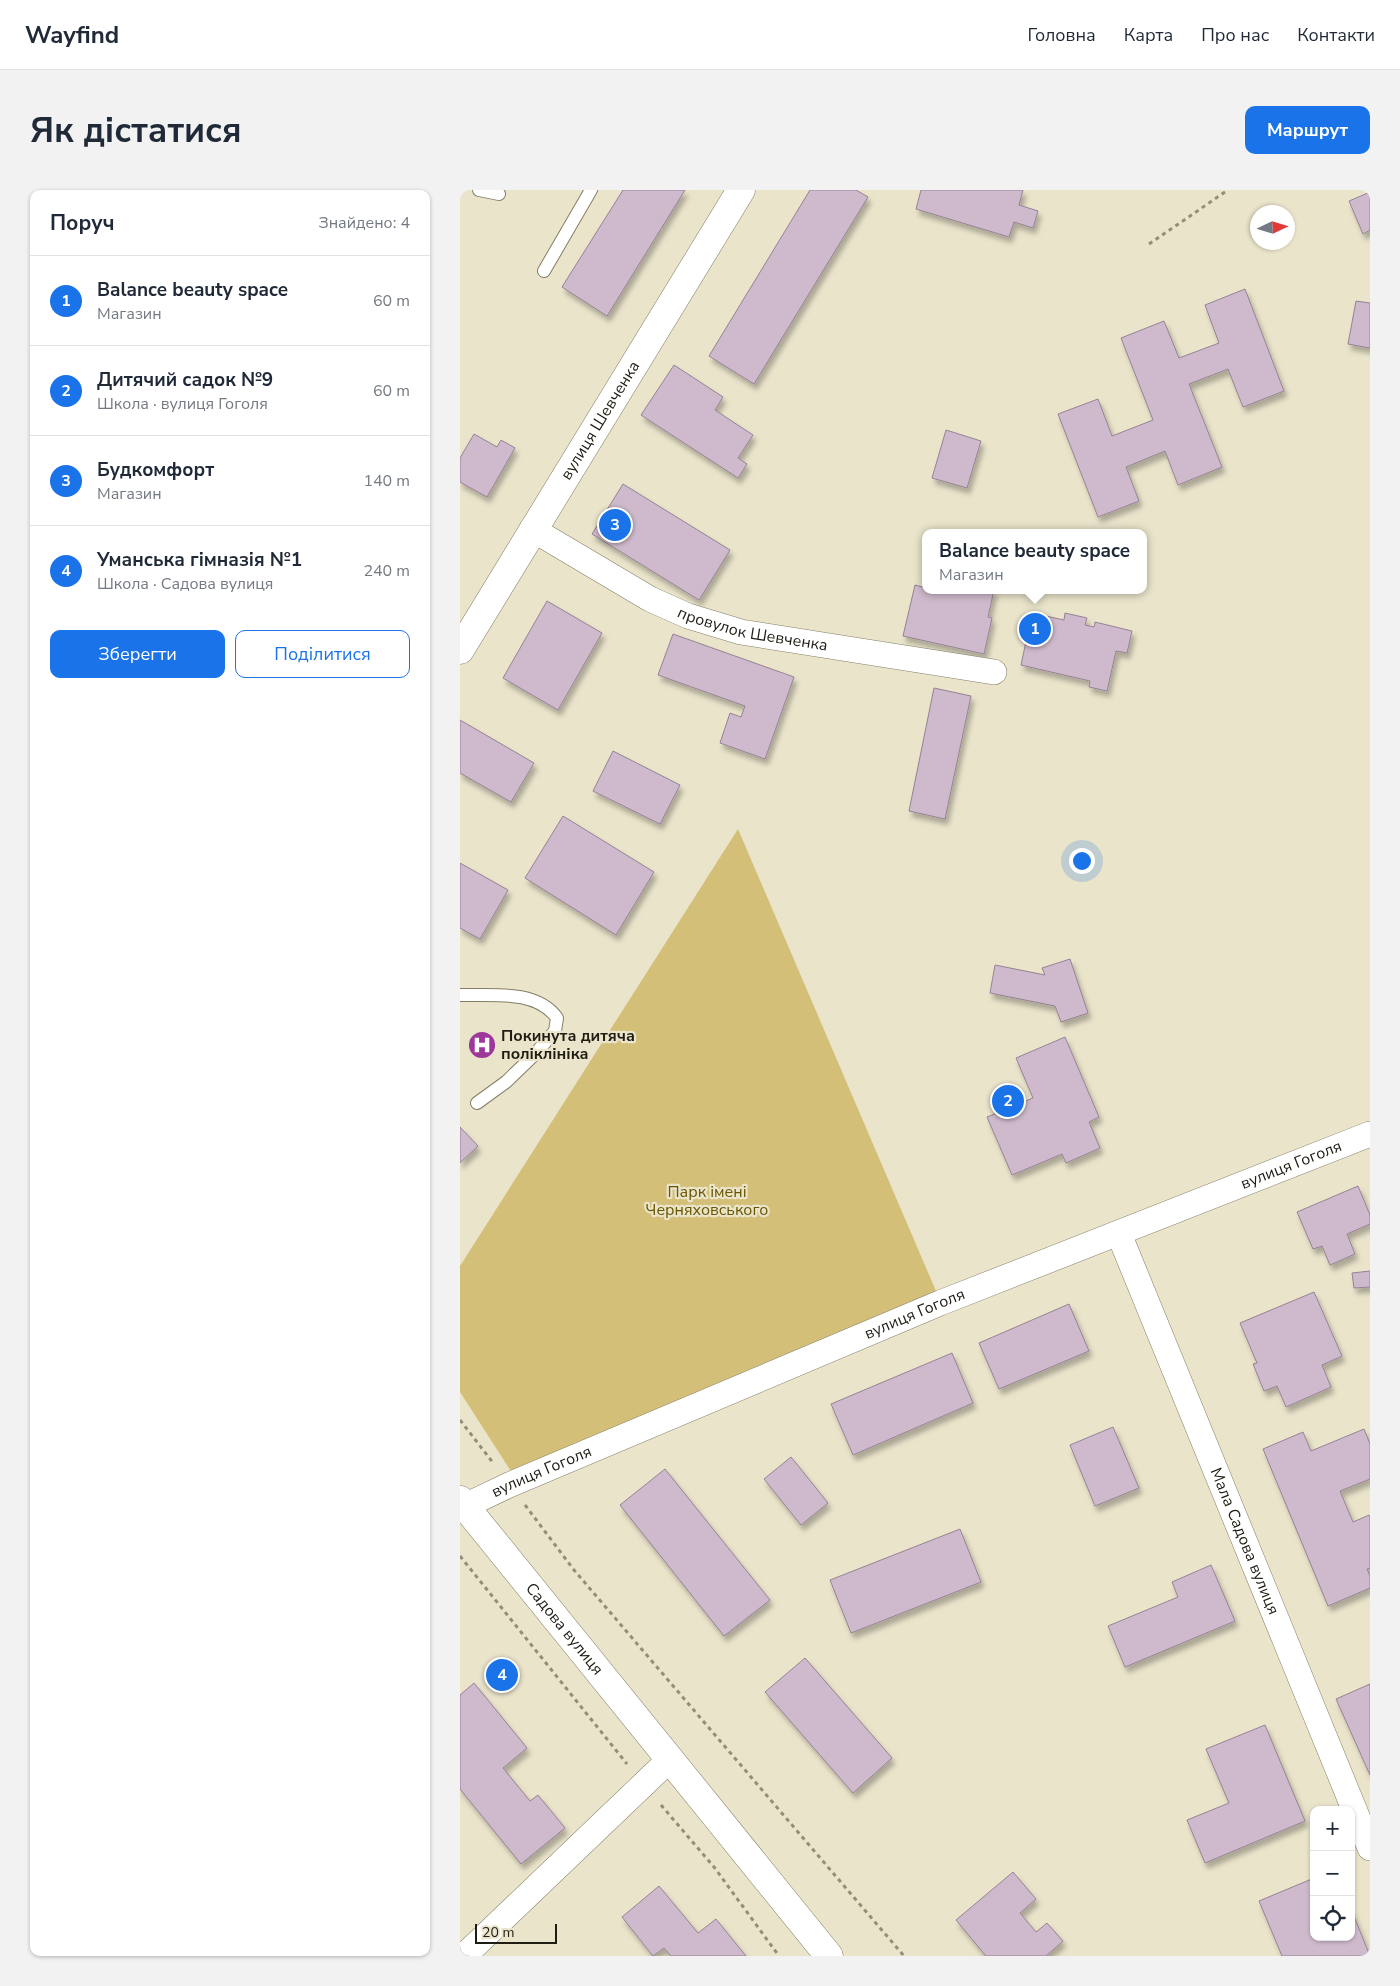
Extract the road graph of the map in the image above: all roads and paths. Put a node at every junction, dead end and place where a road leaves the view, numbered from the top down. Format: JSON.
{"nodes":[{"id":1,"x":479,"y":190,"type":"edge"},
{"id":2,"x":591,"y":190,"type":"edge"},
{"id":3,"x":741,"y":190,"type":"edge"},
{"id":4,"x":1228,"y":190,"type":"edge"},
{"id":5,"x":499,"y":194,"type":"dead end"},
{"id":6,"x":1150,"y":244,"type":"dead end"},
{"id":7,"x":544,"y":271,"type":"dead end"},
{"id":8,"x":532,"y":529,"type":"junction"},
{"id":9,"x":460,"y":650,"type":"edge"},
{"id":10,"x":994,"y":672,"type":"dead end"},
{"id":11,"x":460,"y":995,"type":"edge"},
{"id":12,"x":477,"y":1103,"type":"dead end"},
{"id":13,"x":1370,"y":1134,"type":"edge"},
{"id":14,"x":1119,"y":1234,"type":"junction"},
{"id":15,"x":460,"y":1420,"type":"edge"},
{"id":16,"x":510,"y":1485,"type":"junction"},
{"id":17,"x":462,"y":1503,"type":"edge"},
{"id":18,"x":460,"y":1556,"type":"edge"},
{"id":19,"x":669,"y":1760,"type":"junction"},
{"id":20,"x":643,"y":1784,"type":"junction"},
{"id":21,"x":1370,"y":1848,"type":"edge"},
{"id":22,"x":464,"y":1956,"type":"edge"},
{"id":23,"x":779,"y":1956,"type":"edge"},
{"id":24,"x":829,"y":1956,"type":"edge"},
{"id":25,"x":904,"y":1956,"type":"edge"}],
"edges":[{"from":1,"to":5,"type":"lane"},
{"from":2,"to":7,"type":"lane"},
{"from":3,"to":8,"type":"street","name":"вулиця Шевченка"},
{"from":4,"to":6,"type":"path"},
{"from":8,"to":9,"type":"street","name":"вулиця Шевченка"},
{"from":8,"to":10,"type":"street","name":"провулок Шевченка"},
{"from":11,"to":12,"type":"lane"},
{"from":13,"to":14,"type":"street","name":"вулиця Гоголя"},
{"from":14,"to":16,"type":"street","name":"вулиця Гоголя"},
{"from":14,"to":21,"type":"street","name":"Мала Садова вулиця"},
{"from":15,"to":16,"type":"path"},
{"from":16,"to":17,"type":"street","name":"вулиця Гоголя"},
{"from":16,"to":25,"type":"path"},
{"from":17,"to":19,"type":"street","name":"Садова вулиця"},
{"from":18,"to":20,"type":"path"},
{"from":19,"to":20,"type":"street"},
{"from":19,"to":24,"type":"street","name":"Садова вулиця"},
{"from":20,"to":22,"type":"street"},
{"from":20,"to":23,"type":"path"}]}
